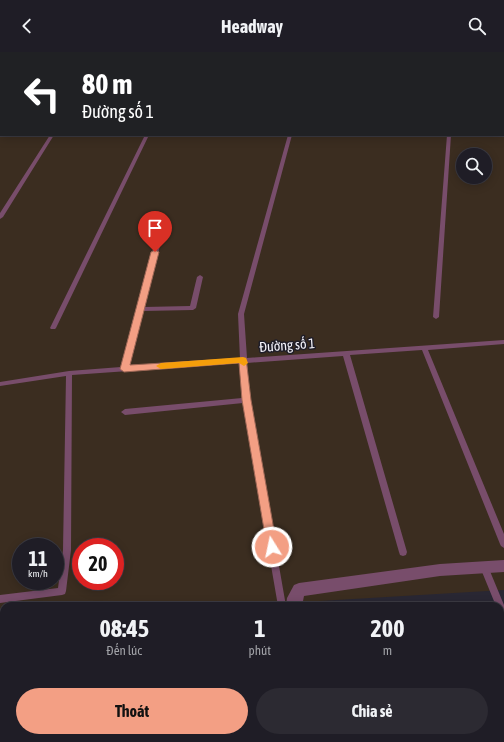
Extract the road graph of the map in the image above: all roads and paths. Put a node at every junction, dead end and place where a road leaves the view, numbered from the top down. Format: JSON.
{"nodes":[{"id":1,"x":51,"y":136,"type":"edge"},
{"id":2,"x":148,"y":136,"type":"edge"},
{"id":3,"x":290,"y":136,"type":"edge"},
{"id":4,"x":449,"y":136,"type":"edge"},
{"id":5,"x":0,"y":217,"type":"edge"},
{"id":6,"x":159,"y":238,"type":"dead end"},
{"id":7,"x":200,"y":277,"type":"dead end"},
{"id":8,"x":140,"y":309,"type":"junction"},
{"id":9,"x":436,"y":317,"type":"dead end"},
{"id":10,"x":53,"y":328,"type":"dead end"},
{"id":11,"x":504,"y":342,"type":"edge"},
{"id":12,"x":424,"y":347,"type":"junction"},
{"id":13,"x":346,"y":353,"type":"junction"},
{"id":14,"x":243,"y":360,"type":"junction"},
{"id":15,"x":124,"y":369,"type":"junction"},
{"id":16,"x":69,"y":372,"type":"junction"},
{"id":17,"x":0,"y":384,"type":"edge"},
{"id":18,"x":246,"y":400,"type":"junction"},
{"id":19,"x":126,"y":412,"type":"dead end"},
{"id":20,"x":504,"y":544,"type":"edge"},
{"id":21,"x":403,"y":552,"type":"dead end"},
{"id":22,"x":504,"y":566,"type":"edge"},
{"id":23,"x":484,"y":567,"type":"junction"},
{"id":24,"x":0,"y":599,"type":"edge"},
{"id":25,"x":281,"y":602,"type":"edge"},
{"id":26,"x":294,"y":602,"type":"edge"},
{"id":27,"x":498,"y":602,"type":"edge"}],
"edges":[{"from":1,"to":5,"type":"lane"},
{"from":2,"to":10,"type":"lane"},
{"from":3,"to":14,"type":"lane"},
{"from":4,"to":9,"type":"lane"},
{"from":6,"to":8,"type":"lane"},
{"from":7,"to":8,"type":"lane"},
{"from":8,"to":15,"type":"lane"},
{"from":11,"to":12,"type":"lane","name":"Đường số 1"},
{"from":12,"to":13,"type":"lane","name":"Đường số 1"},
{"from":12,"to":20,"type":"lane"},
{"from":13,"to":14,"type":"lane","name":"Đường số 1"},
{"from":13,"to":21,"type":"lane"},
{"from":14,"to":15,"type":"lane","name":"Đường số 1"},
{"from":14,"to":18,"type":"lane"},
{"from":15,"to":16,"type":"lane","name":"Đường số 1"},
{"from":16,"to":17,"type":"lane","name":"Đường số 1"},
{"from":16,"to":24,"type":"lane"},
{"from":18,"to":19,"type":"lane"},
{"from":18,"to":25,"type":"lane"},
{"from":22,"to":23,"type":"street"},
{"from":23,"to":26,"type":"street"},
{"from":23,"to":27,"type":"lane"}]}
